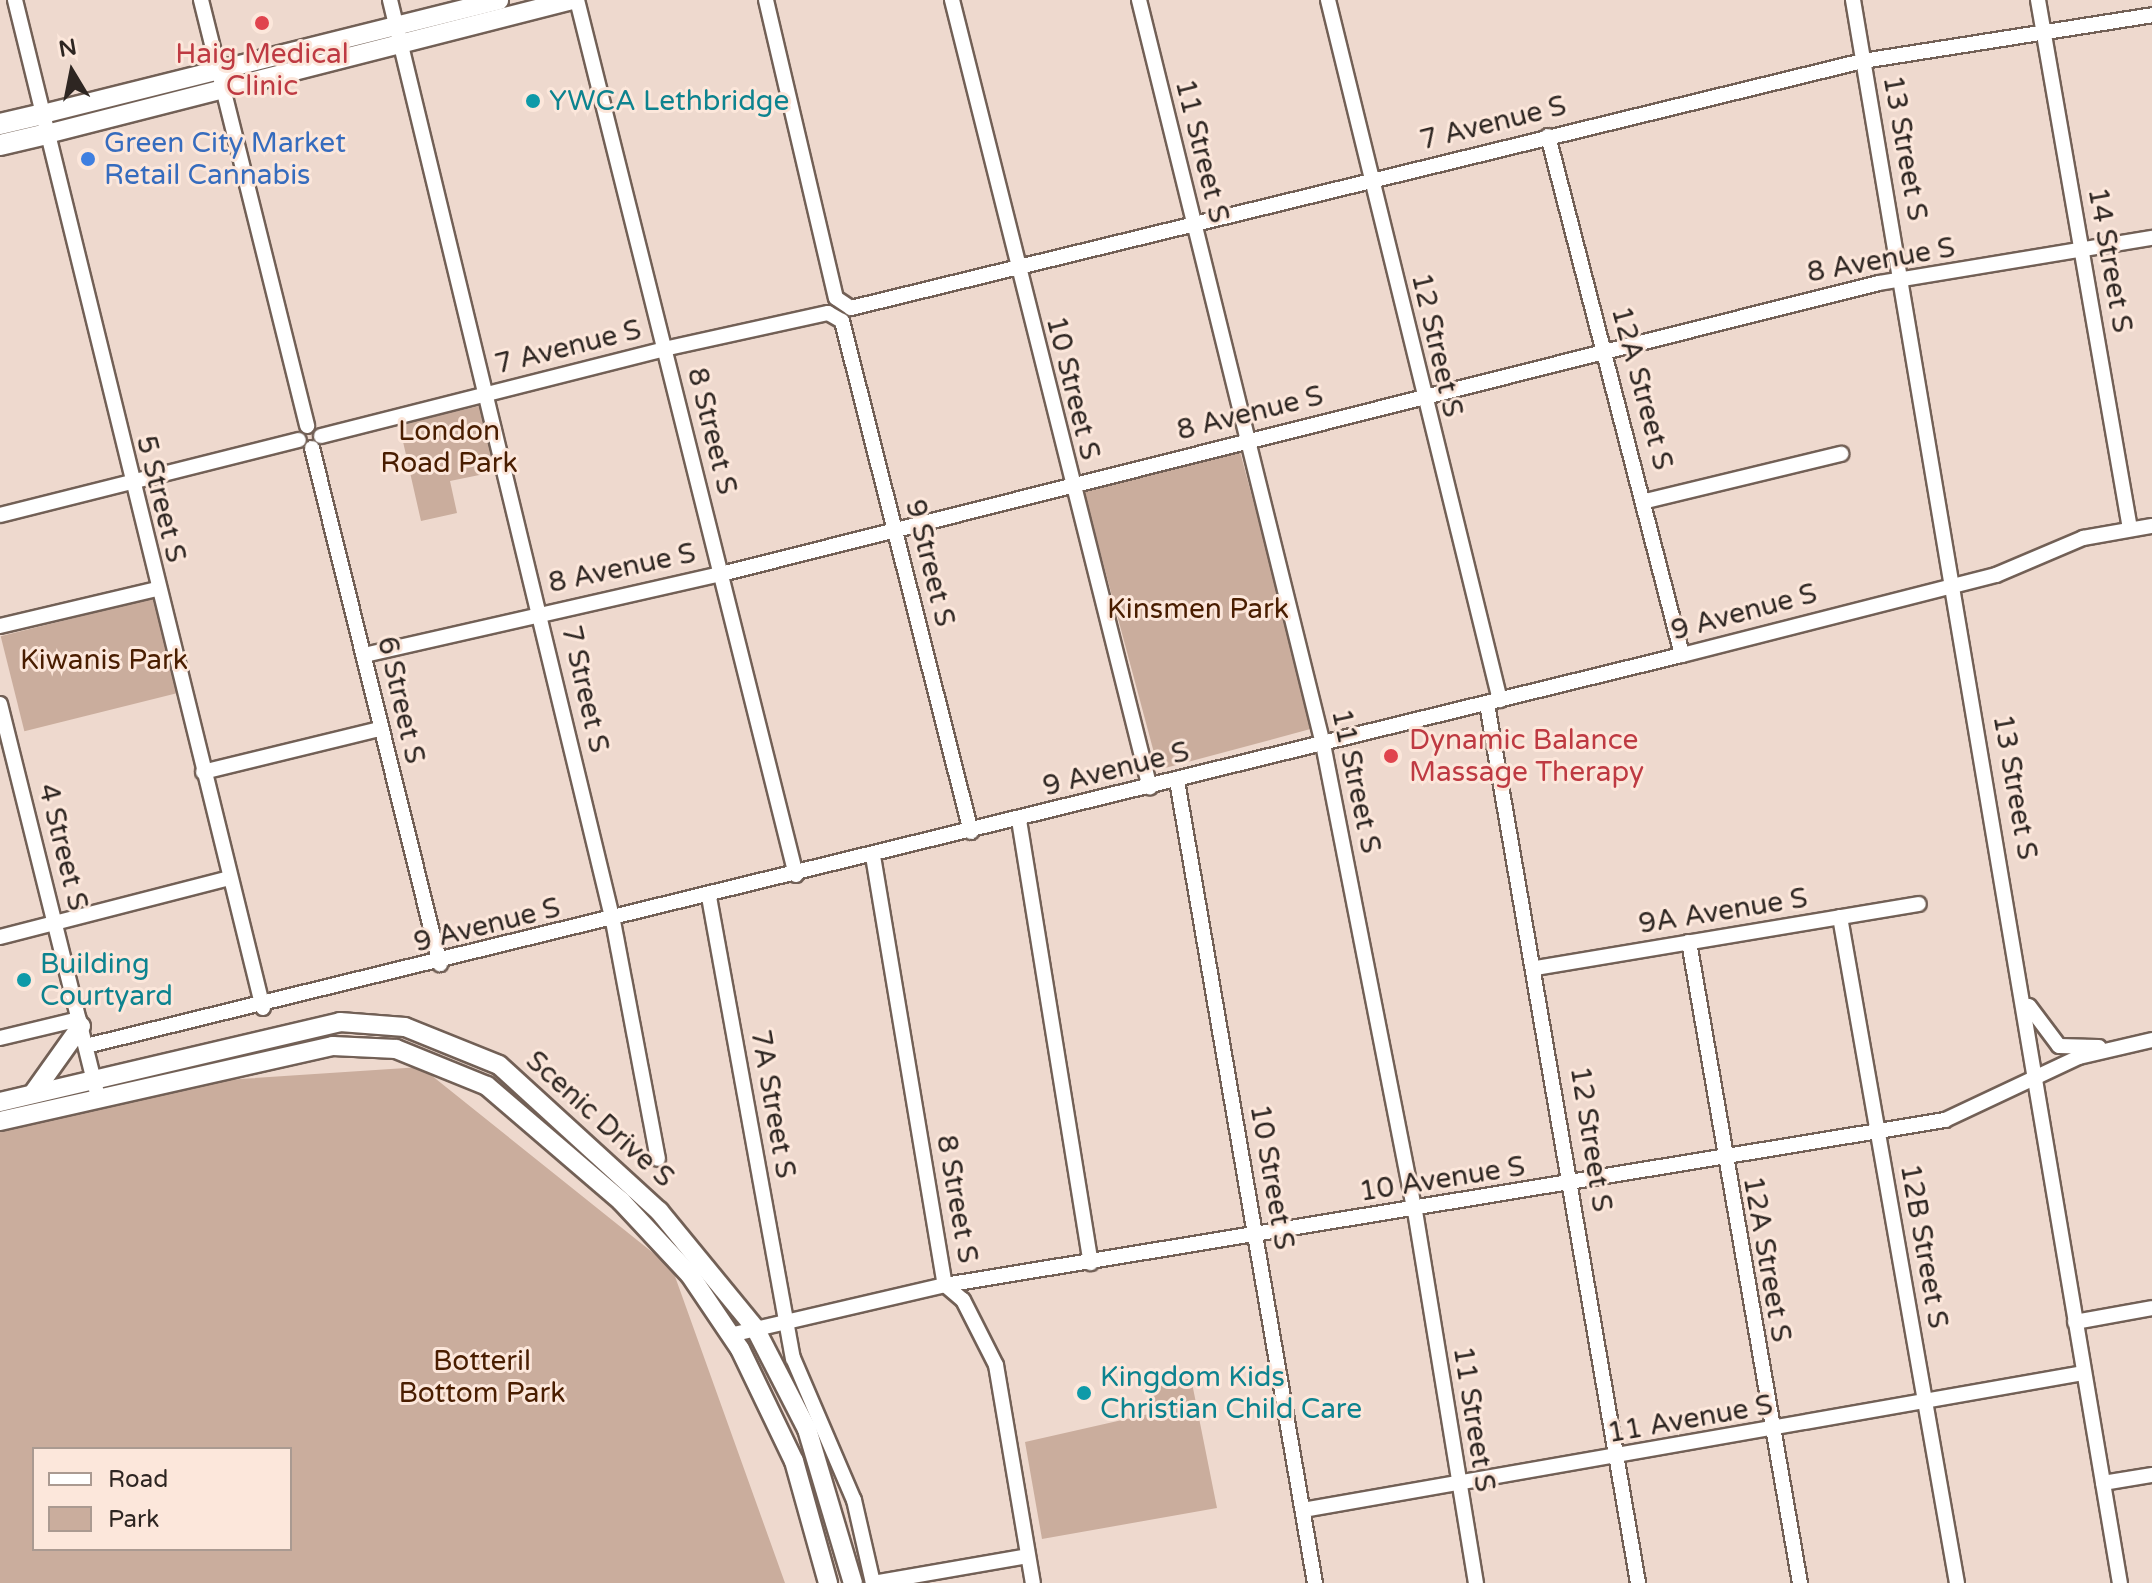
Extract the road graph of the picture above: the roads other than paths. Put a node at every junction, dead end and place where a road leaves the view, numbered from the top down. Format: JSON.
{"nodes":[{"id":1,"x":15,"y":0,"type":"edge"},
{"id":2,"x":201,"y":0,"type":"edge"},
{"id":3,"x":390,"y":0,"type":"edge"},
{"id":4,"x":499,"y":0,"type":"edge"},
{"id":5,"x":574,"y":0,"type":"edge"},
{"id":6,"x":766,"y":0,"type":"edge"},
{"id":7,"x":952,"y":0,"type":"edge"},
{"id":8,"x":1139,"y":0,"type":"edge"},
{"id":9,"x":1328,"y":0,"type":"edge"},
{"id":10,"x":1853,"y":0,"type":"edge"},
{"id":11,"x":2038,"y":0,"type":"edge"},
{"id":12,"x":2152,"y":15,"type":"edge"},
{"id":13,"x":399,"y":33,"type":"junction"},
{"id":14,"x":2044,"y":34,"type":"junction"},
{"id":15,"x":1863,"y":61,"type":"junction"},
{"id":16,"x":220,"y":79,"type":"junction"},
{"id":17,"x":43,"y":114,"type":"junction"},
{"id":18,"x":0,"y":124,"type":"edge"},
{"id":19,"x":47,"y":134,"type":"junction"},
{"id":20,"x":1548,"y":136,"type":"junction"},
{"id":21,"x":0,"y":145,"type":"edge"},
{"id":22,"x":1373,"y":179,"type":"junction"},
{"id":23,"x":1193,"y":223,"type":"junction"},
{"id":24,"x":2152,"y":238,"type":"edge"},
{"id":25,"x":2082,"y":250,"type":"junction"},
{"id":26,"x":1015,"y":267,"type":"junction"},
{"id":27,"x":1903,"y":283,"type":"junction"},
{"id":28,"x":828,"y":313,"type":"joint"},
{"id":29,"x":664,"y":349,"type":"junction"},
{"id":30,"x":1606,"y":350,"type":"junction"},
{"id":31,"x":487,"y":394,"type":"junction"},
{"id":32,"x":1421,"y":396,"type":"junction"},
{"id":33,"x":1247,"y":440,"type":"junction"},
{"id":34,"x":310,"y":441,"type":"junction"},
{"id":35,"x":1841,"y":454,"type":"dead end"},
{"id":36,"x":1072,"y":485,"type":"junction"},
{"id":37,"x":130,"y":486,"type":"junction"},
{"id":38,"x":1646,"y":501,"type":"junction"},
{"id":39,"x":0,"y":515,"type":"edge"},
{"id":40,"x":2152,"y":526,"type":"edge"},
{"id":41,"x":2130,"y":529,"type":"junction"},
{"id":42,"x":895,"y":530,"type":"junction"},
{"id":43,"x":721,"y":574,"type":"junction"},
{"id":44,"x":1954,"y":585,"type":"junction"},
{"id":45,"x":156,"y":589,"type":"junction"},
{"id":46,"x":540,"y":612,"type":"junction"},
{"id":47,"x":0,"y":626,"type":"edge"},
{"id":48,"x":364,"y":655,"type":"junction"},
{"id":49,"x":1682,"y":655,"type":"junction"},
{"id":50,"x":1494,"y":702,"type":"junction"},
{"id":51,"x":0,"y":704,"type":"edge"},
{"id":52,"x":380,"y":729,"type":"junction"},
{"id":53,"x":1323,"y":744,"type":"junction"},
{"id":54,"x":203,"y":772,"type":"junction"},
{"id":55,"x":1177,"y":781,"type":"junction"},
{"id":56,"x":1150,"y":788,"type":"junction"},
{"id":57,"x":1019,"y":820,"type":"junction"},
{"id":58,"x":971,"y":832,"type":"junction"},
{"id":59,"x":873,"y":856,"type":"junction"},
{"id":60,"x":796,"y":875,"type":"junction"},
{"id":61,"x":230,"y":878,"type":"junction"},
{"id":62,"x":709,"y":897,"type":"junction"},
{"id":63,"x":1919,"y":904,"type":"dead end"},
{"id":64,"x":1840,"y":917,"type":"junction"},
{"id":65,"x":613,"y":921,"type":"junction"},
{"id":66,"x":56,"y":923,"type":"junction"},
{"id":67,"x":0,"y":937,"type":"edge"},
{"id":68,"x":1689,"y":942,"type":"junction"},
{"id":69,"x":440,"y":964,"type":"junction"},
{"id":70,"x":1536,"y":968,"type":"junction"},
{"id":71,"x":2023,"y":988,"type":"junction"},
{"id":72,"x":263,"y":1008,"type":"junction"},
{"id":73,"x":80,"y":1022,"type":"junction"},
{"id":74,"x":0,"y":1038,"type":"edge"},
{"id":75,"x":2152,"y":1040,"type":"edge"},
{"id":76,"x":86,"y":1046,"type":"junction"},
{"id":77,"x":2115,"y":1047,"type":"junction"},
{"id":78,"x":95,"y":1077,"type":"junction"},
{"id":79,"x":2034,"y":1077,"type":"junction"},
{"id":80,"x":32,"y":1093,"type":"junction"},
{"id":81,"x":98,"y":1097,"type":"junction"},
{"id":82,"x":0,"y":1102,"type":"edge"},
{"id":83,"x":0,"y":1121,"type":"edge"},
{"id":84,"x":1878,"y":1132,"type":"junction"},
{"id":85,"x":658,"y":1159,"type":"dead end"},
{"id":86,"x":1723,"y":1159,"type":"junction"},
{"id":87,"x":1572,"y":1183,"type":"junction"},
{"id":88,"x":1415,"y":1211,"type":"junction"},
{"id":89,"x":1256,"y":1236,"type":"junction"},
{"id":90,"x":1091,"y":1263,"type":"junction"},
{"id":91,"x":945,"y":1285,"type":"junction"},
{"id":92,"x":2152,"y":1308,"type":"edge"},
{"id":93,"x":786,"y":1320,"type":"junction"},
{"id":94,"x":2075,"y":1322,"type":"junction"},
{"id":95,"x":755,"y":1328,"type":"junction"},
{"id":96,"x":730,"y":1335,"type":"junction"},
{"id":97,"x":2084,"y":1373,"type":"junction"},
{"id":98,"x":1926,"y":1404,"type":"junction"},
{"id":99,"x":1771,"y":1431,"type":"junction"},
{"id":100,"x":1617,"y":1458,"type":"junction"},
{"id":101,"x":2152,"y":1475,"type":"edge"},
{"id":102,"x":2103,"y":1483,"type":"junction"},
{"id":103,"x":1458,"y":1486,"type":"junction"},
{"id":104,"x":1303,"y":1510,"type":"junction"},
{"id":105,"x":1028,"y":1556,"type":"junction"},
{"id":106,"x":828,"y":1583,"type":"edge"},
{"id":107,"x":853,"y":1583,"type":"edge"},
{"id":108,"x":873,"y":1583,"type":"edge"},
{"id":109,"x":1033,"y":1583,"type":"edge"},
{"id":110,"x":1312,"y":1583,"type":"edge"},
{"id":111,"x":1476,"y":1583,"type":"edge"},
{"id":112,"x":1638,"y":1583,"type":"edge"},
{"id":113,"x":1800,"y":1583,"type":"edge"},
{"id":114,"x":1957,"y":1583,"type":"edge"},
{"id":115,"x":2120,"y":1583,"type":"edge"}],
"edges":[{"from":1,"to":17,"type":"street","name":"5 Street S"},
{"from":2,"to":16,"type":"street"},
{"from":3,"to":13,"type":"street","name":"7 Street S"},
{"from":4,"to":13,"type":"main road"},
{"from":5,"to":13,"type":"main road"},
{"from":5,"to":29,"type":"street","name":"8 Street S"},
{"from":6,"to":26,"type":"street","name":"7 Avenue S"},
{"from":7,"to":26,"type":"street","name":"10 Street S"},
{"from":8,"to":23,"type":"street","name":"11 Street S"},
{"from":9,"to":22,"type":"street","name":"12 Street S"},
{"from":10,"to":15,"type":"street","name":"13 Street S"},
{"from":11,"to":14,"type":"street","name":"14 Street S"},
{"from":12,"to":14,"type":"street","name":"7 Avenue S"},
{"from":13,"to":16,"type":"main road"},
{"from":13,"to":31,"type":"street","name":"7 Street S"},
{"from":14,"to":15,"type":"street","name":"7 Avenue S"},
{"from":14,"to":25,"type":"street","name":"14 Street S"},
{"from":15,"to":20,"type":"street","name":"7 Avenue S"},
{"from":15,"to":27,"type":"street","name":"13 Street S"},
{"from":16,"to":17,"type":"main road"},
{"from":16,"to":19,"type":"main road"},
{"from":16,"to":34,"type":"street"},
{"from":17,"to":18,"type":"highway"},
{"from":17,"to":19,"type":"street","name":"5 Street S"},
{"from":19,"to":21,"type":"highway"},
{"from":19,"to":37,"type":"street","name":"5 Street S"},
{"from":20,"to":22,"type":"street","name":"7 Avenue S"},
{"from":20,"to":30,"type":"street","name":"12A Street S"},
{"from":22,"to":23,"type":"street","name":"7 Avenue S"},
{"from":22,"to":32,"type":"street","name":"12 Street S"},
{"from":23,"to":26,"type":"street","name":"7 Avenue S"},
{"from":23,"to":33,"type":"street","name":"11 Street S"},
{"from":24,"to":25,"type":"street","name":"8 Avenue S"},
{"from":25,"to":27,"type":"street","name":"8 Avenue S"},
{"from":25,"to":41,"type":"street","name":"14 Street S"},
{"from":26,"to":36,"type":"street","name":"10 Street S"},
{"from":27,"to":30,"type":"street","name":"8 Avenue S"},
{"from":27,"to":44,"type":"street","name":"13 Street S"},
{"from":28,"to":29,"type":"street","name":"7 Avenue S"},
{"from":28,"to":42,"type":"street","name":"9 Street S"},
{"from":29,"to":31,"type":"street","name":"7 Avenue S"},
{"from":29,"to":43,"type":"street","name":"8 Street S"},
{"from":30,"to":32,"type":"street","name":"8 Avenue S"},
{"from":30,"to":38,"type":"street","name":"12A Street S"},
{"from":31,"to":34,"type":"street","name":"7 Avenue S"},
{"from":31,"to":46,"type":"street","name":"7 Street S"},
{"from":32,"to":33,"type":"street","name":"8 Avenue S"},
{"from":32,"to":50,"type":"street","name":"12 Street S"},
{"from":33,"to":36,"type":"street","name":"8 Avenue S"},
{"from":33,"to":53,"type":"street","name":"11 Street S"},
{"from":34,"to":37,"type":"street","name":"7 Avenue S"},
{"from":34,"to":48,"type":"street","name":"6 Street S"},
{"from":35,"to":38,"type":"street"},
{"from":36,"to":42,"type":"street","name":"8 Avenue S"},
{"from":36,"to":56,"type":"street","name":"10 Street S"},
{"from":37,"to":39,"type":"street","name":"7 Avenue S"},
{"from":37,"to":45,"type":"street","name":"5 Street S"},
{"from":38,"to":49,"type":"street","name":"12A Street S"},
{"from":40,"to":41,"type":"street","name":"9 Avenue S"},
{"from":41,"to":44,"type":"street","name":"9 Avenue S"},
{"from":42,"to":43,"type":"street","name":"8 Avenue S"},
{"from":42,"to":58,"type":"street","name":"9 Street S"},
{"from":43,"to":46,"type":"street","name":"8 Avenue S"},
{"from":43,"to":60,"type":"street","name":"8 Street S"},
{"from":44,"to":49,"type":"street","name":"9 Avenue S"},
{"from":44,"to":71,"type":"street","name":"13 Street S"},
{"from":45,"to":47,"type":"street"},
{"from":45,"to":54,"type":"street","name":"5 Street S"},
{"from":46,"to":48,"type":"street","name":"8 Avenue S"},
{"from":46,"to":65,"type":"street","name":"7 Street S"},
{"from":48,"to":52,"type":"street","name":"6 Street S"},
{"from":49,"to":50,"type":"street","name":"9 Avenue S"},
{"from":50,"to":53,"type":"street","name":"9 Avenue S"},
{"from":50,"to":70,"type":"street","name":"12 Street S"},
{"from":51,"to":66,"type":"street","name":"4 Street S"},
{"from":52,"to":54,"type":"street"},
{"from":52,"to":69,"type":"street","name":"6 Street S"},
{"from":53,"to":55,"type":"street","name":"9 Avenue S"},
{"from":53,"to":88,"type":"street","name":"11 Street S"},
{"from":54,"to":61,"type":"street","name":"5 Street S"},
{"from":55,"to":56,"type":"street","name":"9 Avenue S"},
{"from":55,"to":89,"type":"street","name":"10 Street S"},
{"from":56,"to":57,"type":"street","name":"9 Avenue S"},
{"from":57,"to":58,"type":"street","name":"9 Avenue S"},
{"from":57,"to":90,"type":"street"},
{"from":58,"to":59,"type":"street","name":"9 Avenue S"},
{"from":59,"to":60,"type":"street","name":"9 Avenue S"},
{"from":59,"to":91,"type":"street","name":"8 Street S"},
{"from":60,"to":62,"type":"street","name":"9 Avenue S"},
{"from":61,"to":66,"type":"street"},
{"from":61,"to":72,"type":"street","name":"5 Street S"},
{"from":62,"to":65,"type":"street","name":"9 Avenue S"},
{"from":62,"to":93,"type":"street","name":"7A Street S"},
{"from":63,"to":64,"type":"street","name":"9A Avenue S"},
{"from":64,"to":68,"type":"street","name":"9A Avenue S"},
{"from":64,"to":84,"type":"street","name":"12B Street S"},
{"from":65,"to":69,"type":"street","name":"9 Avenue S"},
{"from":65,"to":85,"type":"street","name":"7 Street S"},
{"from":66,"to":67,"type":"street"},
{"from":66,"to":73,"type":"street","name":"4 Street S"},
{"from":68,"to":70,"type":"street","name":"9A Avenue S"},
{"from":68,"to":86,"type":"street","name":"12A Street S"},
{"from":69,"to":72,"type":"street","name":"9 Avenue S"},
{"from":70,"to":87,"type":"street","name":"12 Street S"},
{"from":71,"to":77,"type":"street"},
{"from":71,"to":79,"type":"street","name":"13 Street S"},
{"from":72,"to":76,"type":"street","name":"9 Avenue S"},
{"from":73,"to":74,"type":"street"},
{"from":73,"to":76,"type":"street","name":"4 Street S"},
{"from":73,"to":80,"type":"main road"},
{"from":75,"to":77,"type":"street","name":"10 Avenue S"},
{"from":76,"to":78,"type":"street","name":"4 Street S"},
{"from":77,"to":79,"type":"street","name":"10 Avenue S"},
{"from":78,"to":80,"type":"main road","name":"Scenic Drive S"},
{"from":78,"to":81,"type":"street","name":"4 Street S"},
{"from":78,"to":95,"type":"main road","name":"Scenic Drive S"},
{"from":79,"to":84,"type":"street","name":"10 Avenue S"},
{"from":79,"to":94,"type":"street","name":"13 Street S"},
{"from":80,"to":82,"type":"main road","name":"Scenic Drive S"},
{"from":81,"to":83,"type":"main road","name":"Scenic Drive S"},
{"from":81,"to":96,"type":"main road","name":"Scenic Drive S"},
{"from":84,"to":86,"type":"street","name":"10 Avenue S"},
{"from":84,"to":98,"type":"street","name":"12B Street S"},
{"from":86,"to":87,"type":"street","name":"10 Avenue S"},
{"from":86,"to":99,"type":"street","name":"12A Street S"},
{"from":87,"to":88,"type":"street","name":"10 Avenue S"},
{"from":87,"to":100,"type":"street","name":"12 Street S"},
{"from":88,"to":89,"type":"street","name":"10 Avenue S"},
{"from":88,"to":103,"type":"street","name":"11 Street S"},
{"from":89,"to":90,"type":"street","name":"10 Avenue S"},
{"from":89,"to":104,"type":"street","name":"10 Street S"},
{"from":90,"to":91,"type":"street","name":"10 Avenue S"},
{"from":91,"to":93,"type":"street","name":"10 Avenue S"},
{"from":91,"to":105,"type":"street","name":"8 Street S"},
{"from":92,"to":94,"type":"street"},
{"from":93,"to":95,"type":"street","name":"10 Avenue S"},
{"from":93,"to":108,"type":"street"},
{"from":94,"to":97,"type":"street","name":"13 Street S"},
{"from":95,"to":96,"type":"street","name":"10 Avenue S"},
{"from":95,"to":107,"type":"main road","name":"Scenic Drive S"},
{"from":96,"to":106,"type":"main road","name":"Scenic Drive S"},
{"from":97,"to":98,"type":"street","name":"11 Avenue S"},
{"from":97,"to":102,"type":"street","name":"13 Street S"},
{"from":98,"to":99,"type":"street","name":"11 Avenue S"},
{"from":98,"to":114,"type":"street","name":"12B Street S"},
{"from":99,"to":100,"type":"street","name":"11 Avenue S"},
{"from":99,"to":113,"type":"street","name":"12A Street S"},
{"from":100,"to":103,"type":"street","name":"11 Avenue S"},
{"from":100,"to":112,"type":"street","name":"12 Street S"},
{"from":101,"to":102,"type":"street"},
{"from":102,"to":115,"type":"street","name":"13 Street S"},
{"from":103,"to":104,"type":"street","name":"11 Avenue S"},
{"from":103,"to":111,"type":"street","name":"11 Street S"},
{"from":104,"to":110,"type":"street","name":"10 Street S"},
{"from":105,"to":108,"type":"street"},
{"from":105,"to":109,"type":"street","name":"8 Street S"}]}
